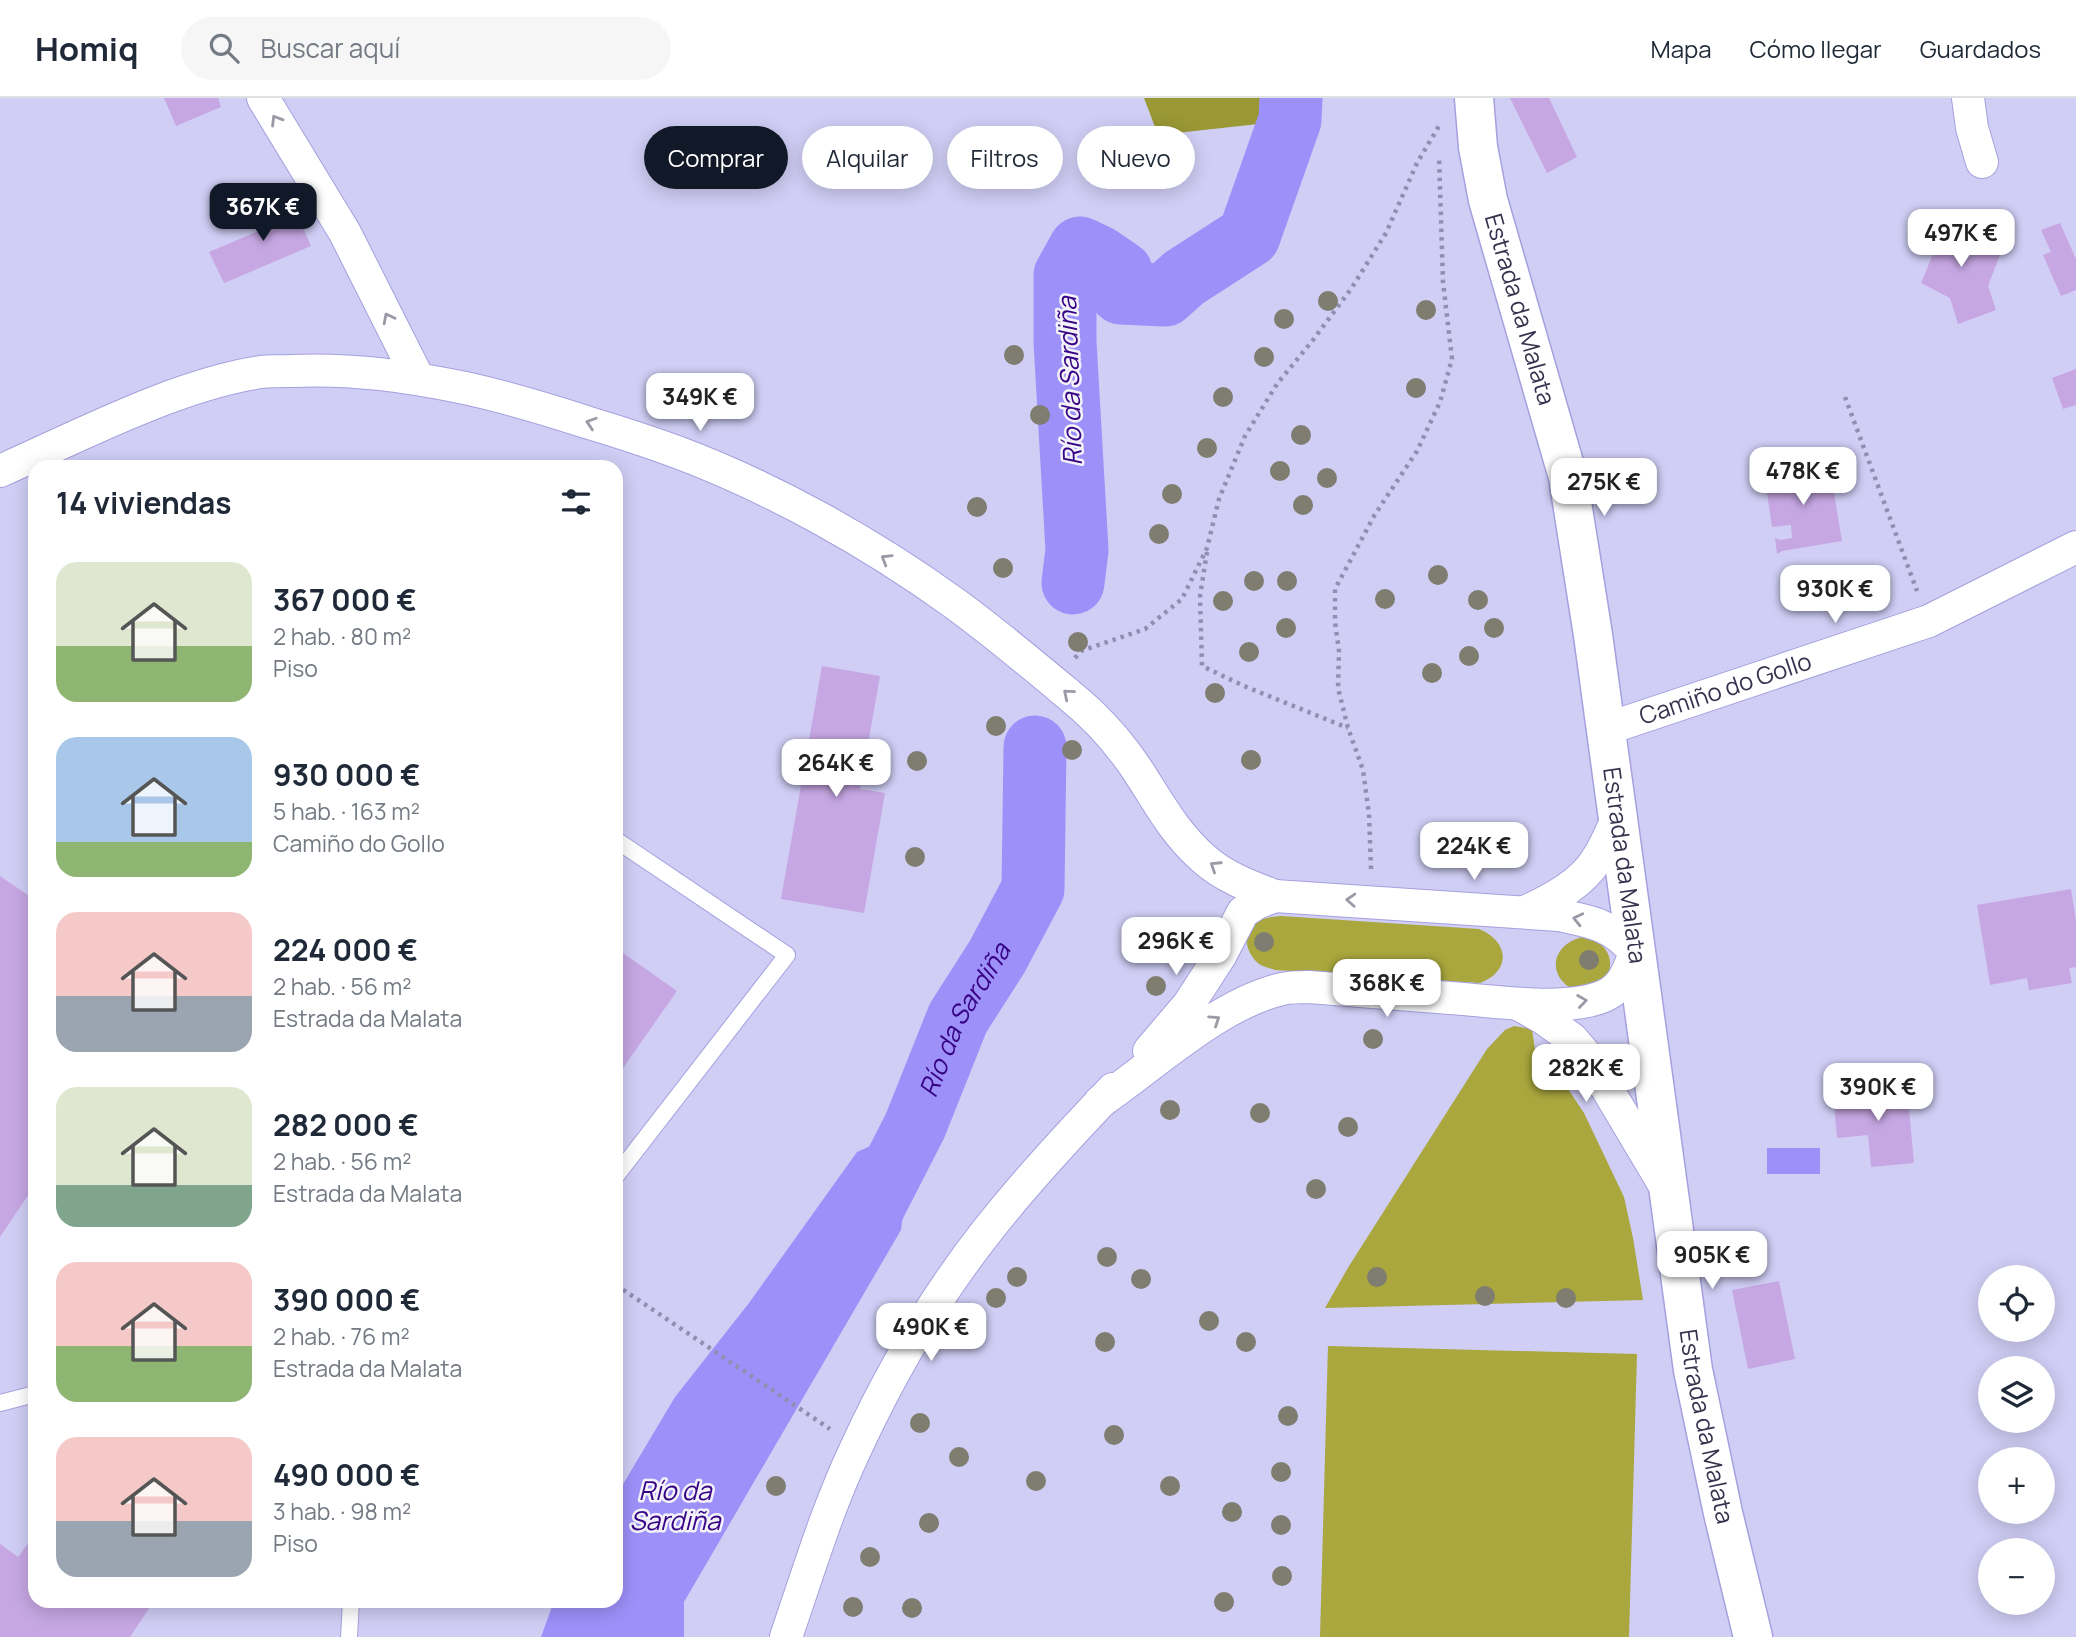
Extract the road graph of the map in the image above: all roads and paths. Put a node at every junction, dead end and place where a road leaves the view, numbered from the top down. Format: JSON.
{"nodes":[{"id":1,"x":263,"y":98,"type":"edge"},
{"id":2,"x":1474,"y":98,"type":"edge"},
{"id":3,"x":1968,"y":98,"type":"edge"},
{"id":4,"x":1440,"y":138,"type":"dead end"},
{"id":5,"x":1440,"y":151,"type":"dead end"},
{"id":6,"x":1982,"y":162,"type":"dead end"},
{"id":7,"x":418,"y":378,"type":"junction"},
{"id":8,"x":1844,"y":397,"type":"dead end"},
{"id":9,"x":0,"y":471,"type":"edge"},
{"id":10,"x":2076,"y":547,"type":"edge"},
{"id":11,"x":1207,"y":548,"type":"junction"},
{"id":12,"x":1928,"y":621,"type":"junction"},
{"id":13,"x":1053,"y":682,"type":"junction"},
{"id":14,"x":1348,"y":728,"type":"junction"},
{"id":15,"x":1606,"y":729,"type":"junction"},
{"id":16,"x":1617,"y":819,"type":"junction"},
{"id":17,"x":623,"y":845,"type":"edge"},
{"id":18,"x":1275,"y":896,"type":"junction"},
{"id":19,"x":1370,"y":901,"type":"junction"},
{"id":20,"x":1525,"y":912,"type":"junction"},
{"id":21,"x":1635,"y":953,"type":"junction"},
{"id":22,"x":1517,"y":1003,"type":"junction"},
{"id":23,"x":1100,"y":1102,"type":"junction"},
{"id":24,"x":623,"y":1167,"type":"edge"},
{"id":25,"x":1668,"y":1191,"type":"junction"},
{"id":26,"x":623,"y":1290,"type":"edge"},
{"id":27,"x":28,"y":1396,"type":"edge"},
{"id":28,"x":0,"y":1403,"type":"edge"},
{"id":29,"x":804,"y":1411,"type":"dead end"},
{"id":30,"x":351,"y":1608,"type":"edge"},
{"id":31,"x":349,"y":1637,"type":"edge"},
{"id":32,"x":786,"y":1637,"type":"edge"},
{"id":33,"x":1753,"y":1637,"type":"edge"}],
"edges":[{"from":7,"to":1,"type":"street","one_way":true},
{"from":2,"to":15,"type":"street","name":"Estrada da Malata"},
{"from":3,"to":6,"type":"street"},
{"from":4,"to":11,"type":"path"},
{"from":5,"to":14,"type":"path"},
{"from":7,"to":9,"type":"street"},
{"from":13,"to":7,"type":"street","one_way":true},
{"from":8,"to":12,"type":"path"},
{"from":10,"to":12,"type":"street","name":"Camiño do Gollo"},
{"from":11,"to":13,"type":"path"},
{"from":11,"to":14,"type":"path"},
{"from":12,"to":15,"type":"street","name":"Camiño do Gollo"},
{"from":18,"to":13,"type":"street","one_way":true},
{"from":14,"to":19,"type":"path"},
{"from":15,"to":16,"type":"street","name":"Estrada da Malata"},
{"from":16,"to":20,"type":"street"},
{"from":16,"to":21,"type":"street","name":"Estrada da Malata"},
{"from":17,"to":24,"type":"lane"},
{"from":19,"to":18,"type":"street","one_way":true},
{"from":18,"to":23,"type":"street"},
{"from":19,"to":20,"type":"street"},
{"from":21,"to":20,"type":"street","one_way":true},
{"from":22,"to":21,"type":"street","one_way":true},
{"from":21,"to":25,"type":"street","name":"Estrada da Malata"},
{"from":23,"to":22,"type":"street","one_way":true},
{"from":22,"to":25,"type":"street"},
{"from":23,"to":32,"type":"street"},
{"from":25,"to":33,"type":"street","name":"Estrada da Malata"},
{"from":26,"to":29,"type":"path"},
{"from":27,"to":28,"type":"lane"},
{"from":30,"to":31,"type":"lane"}]}
